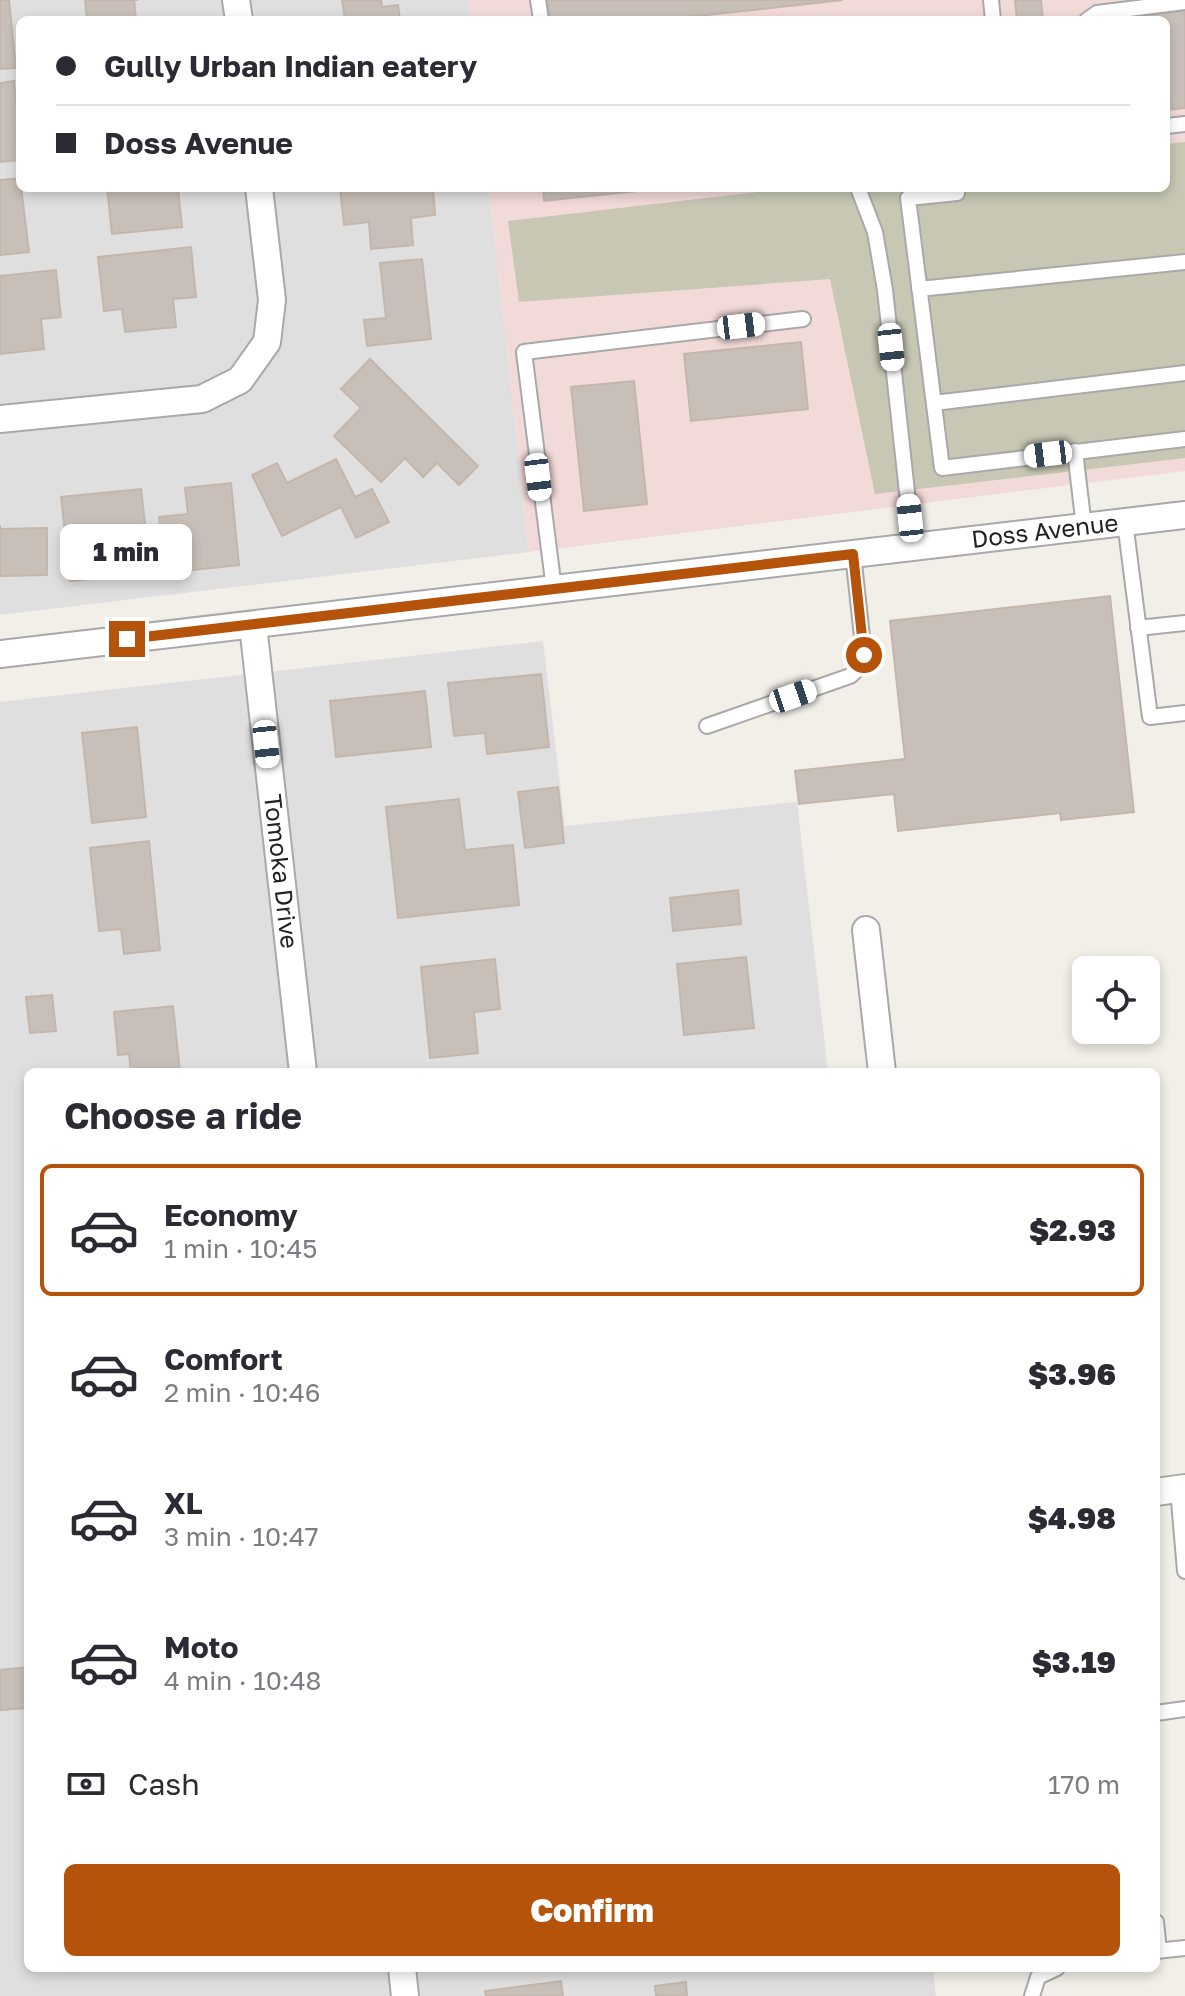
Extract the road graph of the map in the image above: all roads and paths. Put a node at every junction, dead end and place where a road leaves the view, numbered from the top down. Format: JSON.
{"nodes":[{"id":1,"x":1185,"y":2,"type":"edge"},
{"id":2,"x":1092,"y":16,"type":"edge"},
{"id":3,"x":259,"y":192,"type":"edge"},
{"id":4,"x":860,"y":192,"type":"edge"},
{"id":5,"x":957,"y":193,"type":"dead end"},
{"id":6,"x":1185,"y":262,"type":"edge"},
{"id":7,"x":919,"y":289,"type":"junction"},
{"id":8,"x":803,"y":319,"type":"dead end"},
{"id":9,"x":1185,"y":373,"type":"edge"},
{"id":10,"x":934,"y":403,"type":"junction"},
{"id":11,"x":0,"y":419,"type":"edge"},
{"id":12,"x":1185,"y":439,"type":"edge"},
{"id":13,"x":1075,"y":451,"type":"junction"},
{"id":14,"x":1185,"y":515,"type":"edge"},
{"id":15,"x":1125,"y":522,"type":"junction"},
{"id":16,"x":1084,"y":527,"type":"junction"},
{"id":17,"x":913,"y":547,"type":"junction"},
{"id":18,"x":853,"y":554,"type":"junction"},
{"id":19,"x":554,"y":589,"type":"junction"},
{"id":20,"x":1185,"y":623,"type":"edge"},
{"id":21,"x":253,"y":625,"type":"junction"},
{"id":22,"x":1138,"y":628,"type":"junction"},
{"id":23,"x":0,"y":654,"type":"edge"},
{"id":24,"x":1185,"y":713,"type":"edge"},
{"id":25,"x":707,"y":726,"type":"dead end"},
{"id":26,"x":866,"y":930,"type":"dead end"},
{"id":27,"x":303,"y":1068,"type":"edge"},
{"id":28,"x":882,"y":1068,"type":"edge"},
{"id":29,"x":1173,"y":1490,"type":"edge"},
{"id":30,"x":1185,"y":1571,"type":"edge"},
{"id":31,"x":1185,"y":1709,"type":"edge"},
{"id":32,"x":1160,"y":1712,"type":"edge"},
{"id":33,"x":1185,"y":1948,"type":"edge"},
{"id":34,"x":1160,"y":1951,"type":"edge"},
{"id":35,"x":402,"y":1972,"type":"edge"},
{"id":36,"x":1033,"y":1972,"type":"edge"},
{"id":37,"x":405,"y":1996,"type":"edge"},
{"id":38,"x":1032,"y":1996,"type":"edge"}],
"edges":[{"from":1,"to":2,"type":"lane"},
{"from":3,"to":11,"type":"street"},
{"from":4,"to":17,"type":"lane"},
{"from":5,"to":7,"type":"lane"},
{"from":6,"to":7,"type":"lane"},
{"from":7,"to":10,"type":"lane"},
{"from":8,"to":19,"type":"lane"},
{"from":9,"to":10,"type":"lane"},
{"from":10,"to":13,"type":"lane"},
{"from":12,"to":13,"type":"lane"},
{"from":13,"to":16,"type":"lane"},
{"from":14,"to":15,"type":"street","name":"Doss Avenue"},
{"from":15,"to":16,"type":"street","name":"Doss Avenue"},
{"from":15,"to":22,"type":"lane"},
{"from":16,"to":17,"type":"street","name":"Doss Avenue"},
{"from":17,"to":18,"type":"street","name":"Doss Avenue"},
{"from":18,"to":19,"type":"street","name":"Doss Avenue"},
{"from":18,"to":25,"type":"lane"},
{"from":19,"to":21,"type":"street","name":"Doss Avenue"},
{"from":20,"to":22,"type":"lane"},
{"from":21,"to":23,"type":"street","name":"Doss Avenue"},
{"from":21,"to":27,"type":"street","name":"Tomoka Drive"},
{"from":22,"to":24,"type":"lane"},
{"from":26,"to":28,"type":"street"},
{"from":29,"to":30,"type":"lane"},
{"from":31,"to":32,"type":"lane"},
{"from":33,"to":34,"type":"lane"},
{"from":35,"to":37,"type":"street"},
{"from":36,"to":38,"type":"lane"}]}
